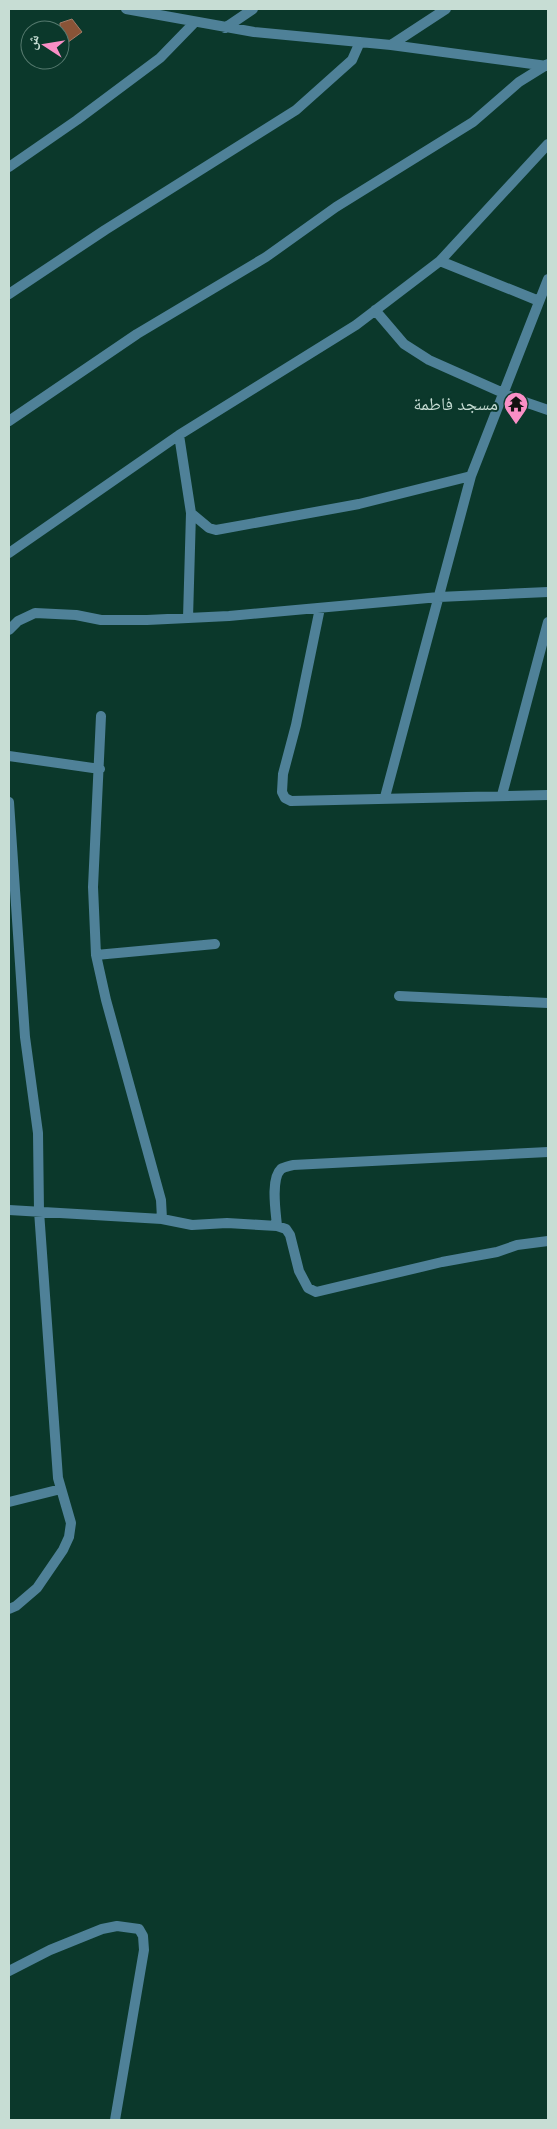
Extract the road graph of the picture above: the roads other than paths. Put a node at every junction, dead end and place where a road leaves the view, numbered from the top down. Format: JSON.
{"nodes":[{"id":1,"x":126,"y":9,"type":"edge"},
{"id":2,"x":253,"y":9,"type":"edge"},
{"id":3,"x":446,"y":9,"type":"edge"},
{"id":4,"x":195,"y":22,"type":"junction"},
{"id":5,"x":225,"y":28,"type":"junction"},
{"id":6,"x":360,"y":42,"type":"junction"},
{"id":7,"x":391,"y":45,"type":"junction"},
{"id":8,"x":547,"y":65,"type":"edge"},
{"id":9,"x":548,"y":144,"type":"edge"},
{"id":10,"x":9,"y":167,"type":"edge"},
{"id":11,"x":440,"y":261,"type":"junction"},
{"id":12,"x":548,"y":279,"type":"edge"},
{"id":13,"x":9,"y":294,"type":"edge"},
{"id":14,"x":540,"y":301,"type":"junction"},
{"id":15,"x":375,"y":310,"type":"junction"},
{"id":16,"x":502,"y":392,"type":"junction"},
{"id":17,"x":548,"y":410,"type":"edge"},
{"id":18,"x":9,"y":421,"type":"edge"},
{"id":19,"x":180,"y":434,"type":"junction"},
{"id":20,"x":470,"y":476,"type":"junction"},
{"id":21,"x":191,"y":513,"type":"junction"},
{"id":22,"x":9,"y":553,"type":"edge"},
{"id":23,"x":548,"y":592,"type":"edge"},
{"id":24,"x":439,"y":597,"type":"junction"},
{"id":25,"x":320,"y":608,"type":"junction"},
{"id":26,"x":188,"y":618,"type":"junction"},
{"id":27,"x":548,"y":622,"type":"edge"},
{"id":28,"x":9,"y":630,"type":"edge"},
{"id":29,"x":101,"y":716,"type":"dead end"},
{"id":30,"x":9,"y":756,"type":"edge"},
{"id":31,"x":100,"y":769,"type":"junction"},
{"id":32,"x":548,"y":794,"type":"edge"},
{"id":33,"x":502,"y":795,"type":"junction"},
{"id":34,"x":385,"y":798,"type":"junction"},
{"id":35,"x":9,"y":802,"type":"edge"},
{"id":36,"x":215,"y":944,"type":"dead end"},
{"id":37,"x":96,"y":955,"type":"junction"},
{"id":38,"x":399,"y":996,"type":"dead end"},
{"id":39,"x":548,"y":1003,"type":"edge"},
{"id":40,"x":548,"y":1152,"type":"edge"},
{"id":41,"x":9,"y":1210,"type":"edge"},
{"id":42,"x":39,"y":1211,"type":"junction"},
{"id":43,"x":162,"y":1219,"type":"junction"},
{"id":44,"x":277,"y":1226,"type":"junction"},
{"id":45,"x":548,"y":1241,"type":"edge"},
{"id":46,"x":61,"y":1489,"type":"junction"},
{"id":47,"x":9,"y":1502,"type":"edge"},
{"id":48,"x":9,"y":1610,"type":"edge"},
{"id":49,"x":9,"y":1971,"type":"edge"},
{"id":50,"x":115,"y":2120,"type":"edge"}],
"edges":[{"from":1,"to":4,"type":"street"},
{"from":2,"to":5,"type":"street"},
{"from":3,"to":7,"type":"street"},
{"from":4,"to":5,"type":"street"},
{"from":4,"to":10,"type":"street"},
{"from":5,"to":6,"type":"street"},
{"from":6,"to":7,"type":"street"},
{"from":6,"to":13,"type":"street"},
{"from":7,"to":8,"type":"street"},
{"from":8,"to":18,"type":"street"},
{"from":9,"to":11,"type":"street"},
{"from":11,"to":14,"type":"street"},
{"from":11,"to":15,"type":"street"},
{"from":12,"to":14,"type":"street"},
{"from":14,"to":16,"type":"street"},
{"from":15,"to":16,"type":"street"},
{"from":15,"to":19,"type":"street"},
{"from":16,"to":17,"type":"street"},
{"from":16,"to":20,"type":"street"},
{"from":19,"to":21,"type":"street"},
{"from":19,"to":22,"type":"street"},
{"from":20,"to":21,"type":"street"},
{"from":20,"to":24,"type":"street"},
{"from":21,"to":26,"type":"street"},
{"from":23,"to":24,"type":"street"},
{"from":24,"to":25,"type":"street"},
{"from":24,"to":34,"type":"street"},
{"from":25,"to":26,"type":"street"},
{"from":25,"to":34,"type":"street"},
{"from":26,"to":28,"type":"street"},
{"from":27,"to":33,"type":"street"},
{"from":29,"to":31,"type":"street"},
{"from":30,"to":31,"type":"street"},
{"from":31,"to":37,"type":"street"},
{"from":32,"to":33,"type":"street"},
{"from":33,"to":34,"type":"street"},
{"from":35,"to":42,"type":"street"},
{"from":36,"to":37,"type":"street"},
{"from":37,"to":43,"type":"street"},
{"from":38,"to":39,"type":"street"},
{"from":40,"to":44,"type":"street"},
{"from":41,"to":42,"type":"street"},
{"from":42,"to":43,"type":"street"},
{"from":42,"to":46,"type":"street"},
{"from":43,"to":44,"type":"street"},
{"from":44,"to":45,"type":"street"},
{"from":46,"to":47,"type":"street"},
{"from":46,"to":48,"type":"street"},
{"from":49,"to":50,"type":"street"}]}
